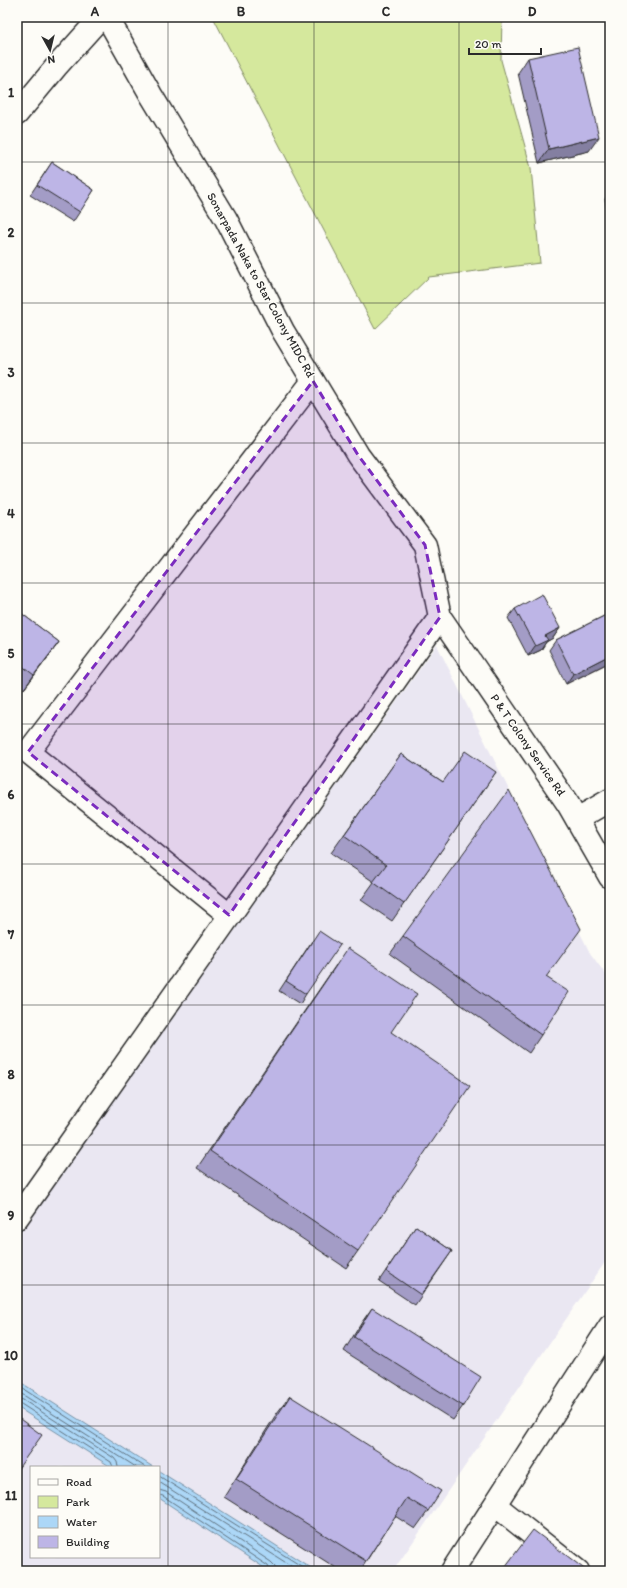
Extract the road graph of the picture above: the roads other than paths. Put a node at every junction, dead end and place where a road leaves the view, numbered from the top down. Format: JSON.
{"nodes":[{"id":1,"x":101,"y":17,"type":"edge"},
{"id":2,"x":107,"y":17,"type":"edge"},
{"id":3,"x":17,"y":114,"type":"edge"},
{"id":4,"x":313,"y":381,"type":"junction"},
{"id":5,"x":440,"y":617,"type":"junction"},
{"id":6,"x":23,"y":748,"type":"edge"},
{"id":7,"x":610,"y":800,"type":"edge"},
{"id":8,"x":577,"y":819,"type":"junction"},
{"id":9,"x":610,"y":877,"type":"edge"},
{"id":10,"x":229,"y":916,"type":"junction"},
{"id":11,"x":17,"y":1218,"type":"edge"},
{"id":12,"x":610,"y":1326,"type":"edge"},
{"id":13,"x":495,"y":1505,"type":"junction"},
{"id":14,"x":452,"y":1571,"type":"edge"},
{"id":15,"x":578,"y":1571,"type":"edge"}],
"edges":[{"from":1,"to":3,"type":"street"},
{"from":2,"to":4,"type":"street","name":"Sonarpada Naka to Star Colony MIDC Rd"},
{"from":4,"to":5,"type":"street","name":"Sonarpada Naka to Star Colony MIDC Rd"},
{"from":4,"to":6,"type":"street"},
{"from":5,"to":8,"type":"street","name":"P & T Colony Service Rd"},
{"from":5,"to":10,"type":"street"},
{"from":6,"to":10,"type":"street"},
{"from":7,"to":8,"type":"street"},
{"from":8,"to":9,"type":"street","name":"P & T Colony Service Rd"},
{"from":10,"to":11,"type":"street"},
{"from":12,"to":13,"type":"street"},
{"from":13,"to":14,"type":"street"},
{"from":13,"to":15,"type":"street"}]}
